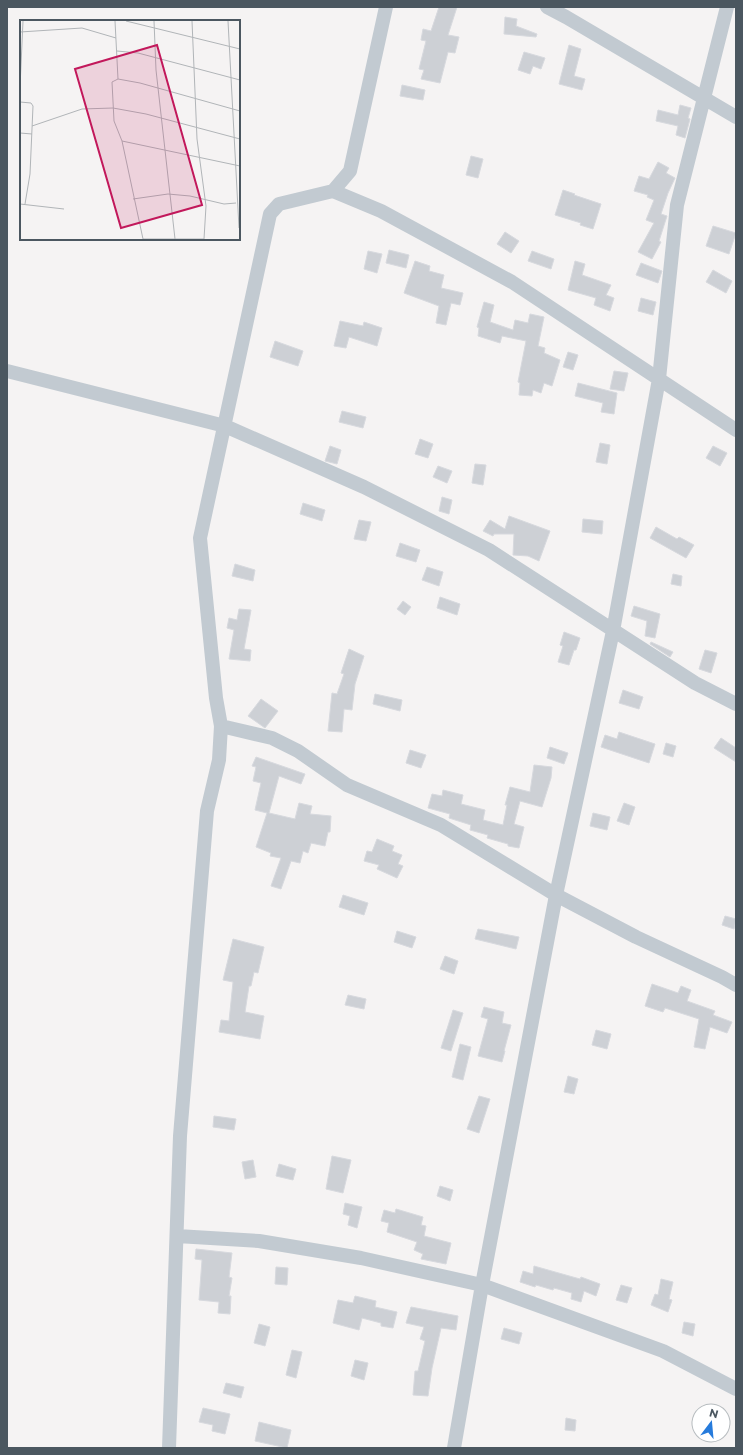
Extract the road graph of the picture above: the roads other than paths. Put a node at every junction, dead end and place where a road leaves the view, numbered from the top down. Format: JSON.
{"nodes":[{"id":1,"x":386,"y":7,"type":"edge"},
{"id":2,"x":547,"y":7,"type":"edge"},
{"id":3,"x":727,"y":7,"type":"edge"},
{"id":4,"x":705,"y":97,"type":"junction"},
{"id":5,"x":736,"y":117,"type":"edge"},
{"id":6,"x":333,"y":191,"type":"junction"},
{"id":7,"x":7,"y":371,"type":"edge"},
{"id":8,"x":659,"y":379,"type":"junction"},
{"id":9,"x":224,"y":426,"type":"junction"},
{"id":10,"x":736,"y":430,"type":"edge"},
{"id":11,"x":613,"y":631,"type":"junction"},
{"id":12,"x":736,"y":704,"type":"edge"},
{"id":13,"x":221,"y":726,"type":"junction"},
{"id":14,"x":556,"y":895,"type":"junction"},
{"id":15,"x":736,"y":985,"type":"edge"},
{"id":16,"x":177,"y":1236,"type":"junction"},
{"id":17,"x":482,"y":1285,"type":"junction"},
{"id":18,"x":736,"y":1389,"type":"edge"},
{"id":19,"x":169,"y":1448,"type":"edge"},
{"id":20,"x":454,"y":1448,"type":"edge"}],
"edges":[{"from":1,"to":6,"type":"street"},
{"from":2,"to":4,"type":"street"},
{"from":3,"to":4,"type":"street"},
{"from":4,"to":5,"type":"street"},
{"from":4,"to":8,"type":"street"},
{"from":6,"to":8,"type":"street"},
{"from":6,"to":9,"type":"street"},
{"from":7,"to":9,"type":"street"},
{"from":8,"to":10,"type":"street"},
{"from":8,"to":11,"type":"street"},
{"from":9,"to":11,"type":"street"},
{"from":9,"to":13,"type":"street"},
{"from":11,"to":12,"type":"street"},
{"from":11,"to":14,"type":"street"},
{"from":13,"to":14,"type":"street"},
{"from":13,"to":16,"type":"street"},
{"from":14,"to":15,"type":"street"},
{"from":14,"to":17,"type":"street"},
{"from":16,"to":17,"type":"street"},
{"from":16,"to":19,"type":"street"},
{"from":17,"to":18,"type":"street"},
{"from":17,"to":20,"type":"street"}]}
